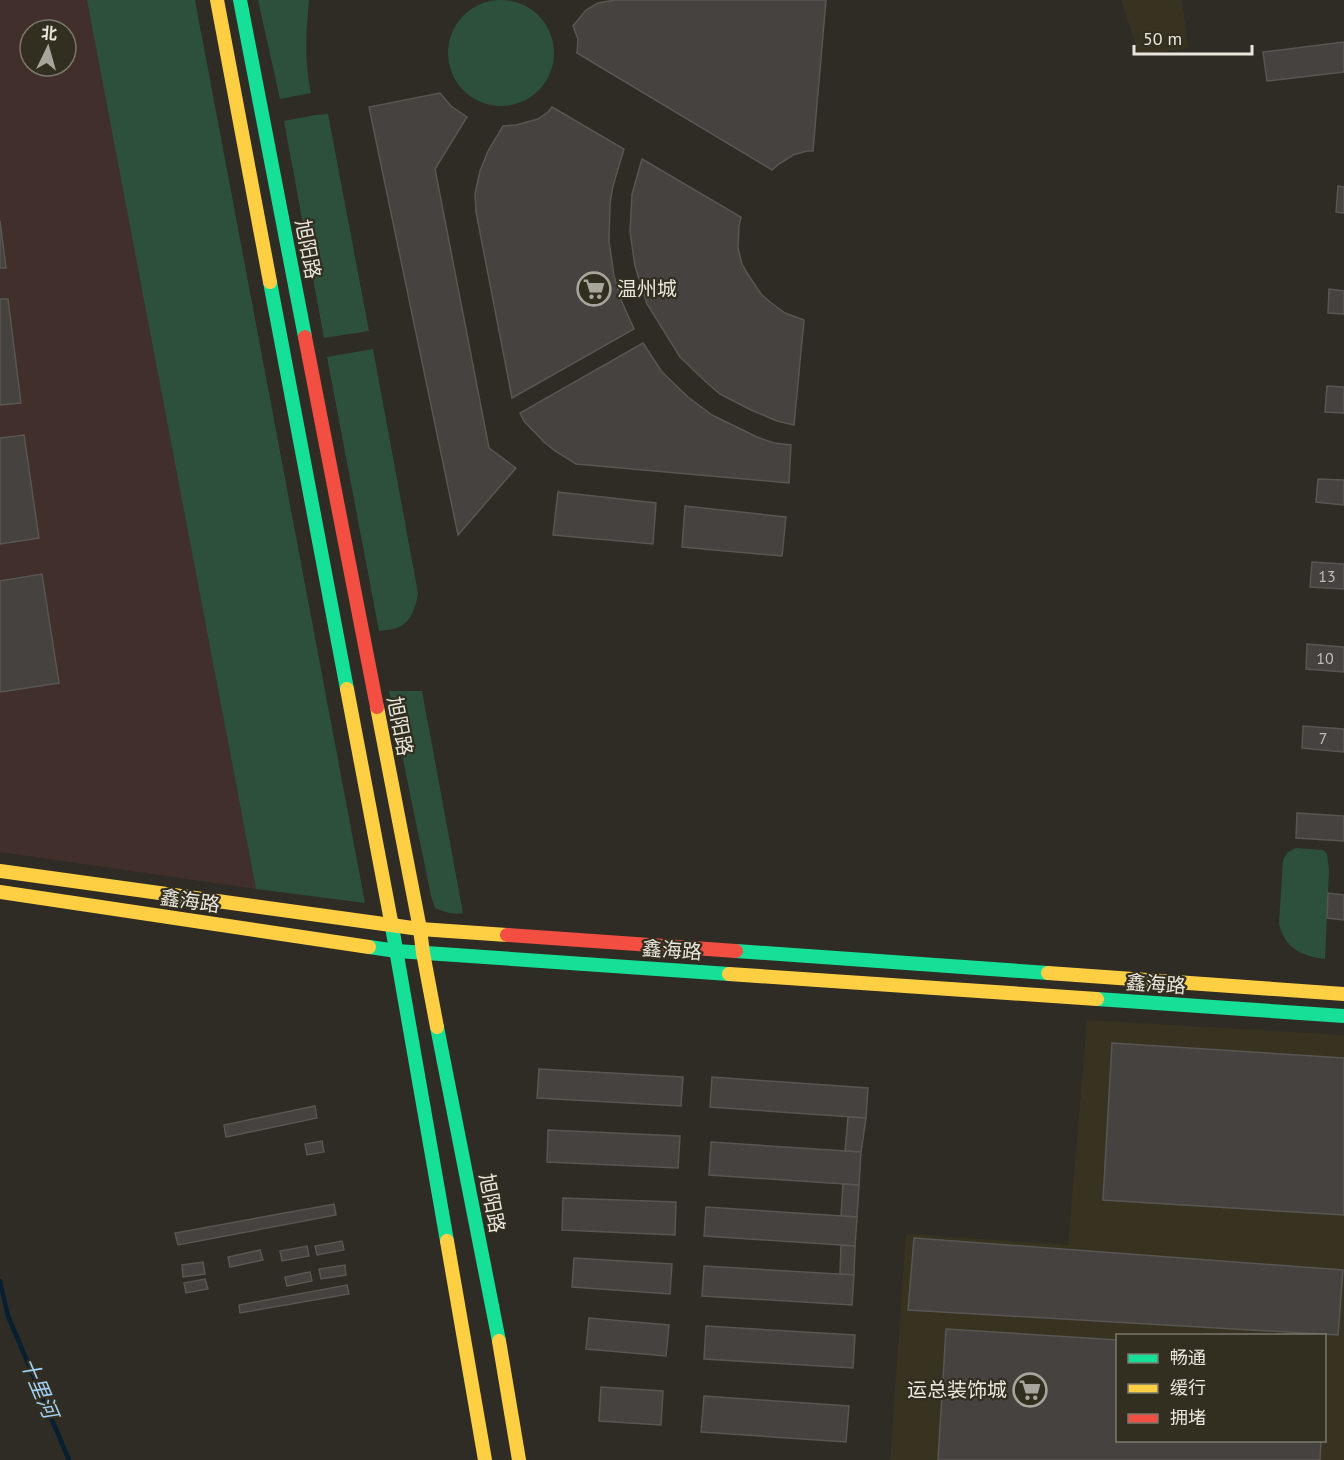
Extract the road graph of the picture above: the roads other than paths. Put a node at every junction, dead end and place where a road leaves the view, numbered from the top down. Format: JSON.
{"nodes":[{"id":1,"x":217,"y":0,"type":"edge"},
{"id":2,"x":240,"y":0,"type":"edge"},
{"id":3,"x":0,"y":871,"type":"edge"},
{"id":4,"x":0,"y":892,"type":"edge"},
{"id":5,"x":392,"y":926,"type":"junction"},
{"id":6,"x":420,"y":929,"type":"junction"},
{"id":7,"x":397,"y":951,"type":"junction"},
{"id":8,"x":423,"y":953,"type":"junction"},
{"id":9,"x":1344,"y":994,"type":"edge"},
{"id":10,"x":1344,"y":1017,"type":"edge"},
{"id":11,"x":485,"y":1460,"type":"edge"},
{"id":12,"x":519,"y":1460,"type":"edge"}],
"edges":[{"from":1,"to":5,"type":"main road"},
{"from":2,"to":6,"type":"main road","name":"旭阳路"},
{"from":3,"to":5,"type":"main road","name":"鑫海路"},
{"from":4,"to":7,"type":"main road","name":"鑫海路"},
{"from":5,"to":6,"type":"main road","name":"鑫海路"},
{"from":5,"to":7,"type":"main road"},
{"from":6,"to":8,"type":"main road","name":"旭阳路"},
{"from":6,"to":9,"type":"main road","name":"鑫海路"},
{"from":7,"to":8,"type":"main road","name":"鑫海路"},
{"from":7,"to":11,"type":"main road"},
{"from":8,"to":10,"type":"main road","name":"鑫海路"},
{"from":8,"to":12,"type":"main road","name":"旭阳路"}]}
